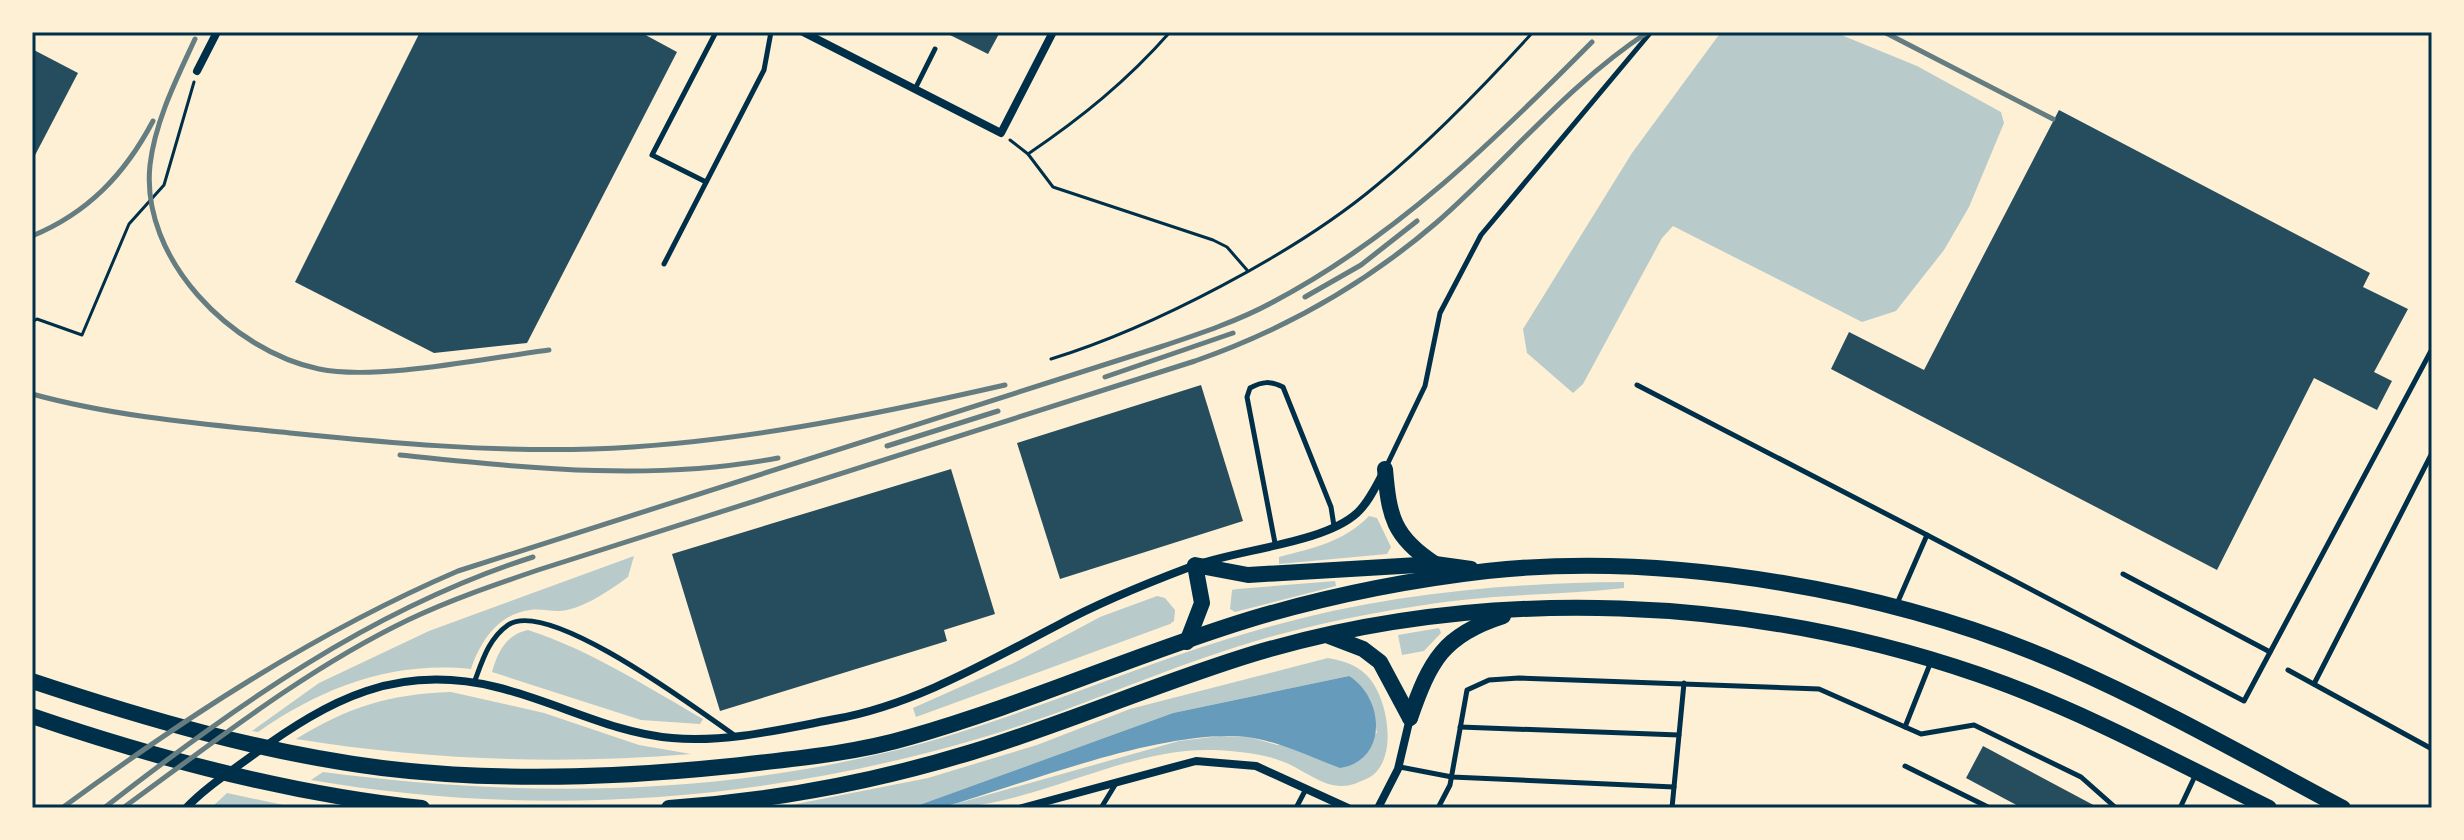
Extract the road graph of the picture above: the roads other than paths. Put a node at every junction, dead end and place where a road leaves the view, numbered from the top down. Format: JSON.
{"nodes":[{"id":1,"x":217,"y":32,"type":"edge"},
{"id":2,"x":716,"y":32,"type":"edge"},
{"id":3,"x":771,"y":32,"type":"edge"},
{"id":4,"x":803,"y":32,"type":"edge"},
{"id":5,"x":1053,"y":32,"type":"edge"},
{"id":6,"x":1651,"y":32,"type":"edge"},
{"id":7,"x":935,"y":49,"type":"dead end"},
{"id":8,"x":197,"y":71,"type":"road end"},
{"id":9,"x":915,"y":89,"type":"junction"},
{"id":10,"x":706,"y":182,"type":"junction"},
{"id":11,"x":664,"y":264,"type":"dead end"},
{"id":12,"x":2432,"y":349,"type":"edge"},
{"id":13,"x":1637,"y":385,"type":"dead end"},
{"id":14,"x":2432,"y":453,"type":"edge"},
{"id":15,"x":1385,"y":469,"type":"junction"},
{"id":16,"x":1334,"y":529,"type":"junction"},
{"id":17,"x":1927,"y":535,"type":"junction"},
{"id":18,"x":1275,"y":543,"type":"junction"},
{"id":19,"x":1435,"y":564,"type":"junction"},
{"id":20,"x":1195,"y":565,"type":"junction"},
{"id":21,"x":1488,"y":571,"type":"junction"},
{"id":22,"x":2123,"y":574,"type":"dead end"},
{"id":23,"x":1895,"y":608,"type":"junction"},
{"id":24,"x":1523,"y":610,"type":"junction"},
{"id":25,"x":1328,"y":635,"type":"junction"},
{"id":26,"x":1187,"y":642,"type":"junction"},
{"id":27,"x":2270,"y":652,"type":"junction"},
{"id":28,"x":1931,"y":660,"type":"junction"},
{"id":29,"x":2288,"y":670,"type":"dead end"},
{"id":30,"x":32,"y":681,"type":"edge"},
{"id":31,"x":474,"y":683,"type":"junction"},
{"id":32,"x":1684,"y":683,"type":"junction"},
{"id":33,"x":2314,"y":684,"type":"junction"},
{"id":34,"x":32,"y":716,"type":"edge"},
{"id":35,"x":1410,"y":718,"type":"junction"},
{"id":36,"x":1460,"y":727,"type":"junction"},
{"id":37,"x":1905,"y":727,"type":"junction"},
{"id":38,"x":1679,"y":735,"type":"junction"},
{"id":39,"x":735,"y":736,"type":"junction"},
{"id":40,"x":2432,"y":749,"type":"edge"},
{"id":41,"x":1399,"y":766,"type":"junction"},
{"id":42,"x":1905,"y":766,"type":"dead end"},
{"id":43,"x":2196,"y":772,"type":"junction"},
{"id":44,"x":1452,"y":777,"type":"junction"},
{"id":45,"x":1116,"y":783,"type":"junction"},
{"id":46,"x":1674,"y":787,"type":"junction"},
{"id":47,"x":1307,"y":788,"type":"junction"},
{"id":48,"x":186,"y":808,"type":"edge"},
{"id":49,"x":422,"y":808,"type":"edge"},
{"id":50,"x":669,"y":808,"type":"edge"},
{"id":51,"x":1022,"y":808,"type":"edge"},
{"id":52,"x":1101,"y":808,"type":"edge"},
{"id":53,"x":1296,"y":808,"type":"edge"},
{"id":54,"x":1348,"y":808,"type":"edge"},
{"id":55,"x":1378,"y":808,"type":"edge"},
{"id":56,"x":1438,"y":808,"type":"edge"},
{"id":57,"x":1672,"y":808,"type":"edge"},
{"id":58,"x":1990,"y":808,"type":"edge"},
{"id":59,"x":2116,"y":808,"type":"edge"},
{"id":60,"x":2180,"y":808,"type":"edge"},
{"id":61,"x":2269,"y":808,"type":"edge"},
{"id":62,"x":2343,"y":808,"type":"edge"}],
"edges":[{"from":1,"to":8,"type":"street"},
{"from":2,"to":10,"type":"lane"},
{"from":3,"to":10,"type":"lane"},
{"from":4,"to":9,"type":"street"},
{"from":5,"to":9,"type":"street"},
{"from":6,"to":15,"type":"lane"},
{"from":7,"to":9,"type":"lane"},
{"from":10,"to":11,"type":"lane"},
{"from":12,"to":27,"type":"lane"},
{"from":13,"to":17,"type":"lane"},
{"from":14,"to":33,"type":"lane"},
{"from":15,"to":16,"type":"street"},
{"from":15,"to":19,"type":"main road"},
{"from":16,"to":18,"type":"street"},
{"from":16,"to":18,"type":"lane"},
{"from":17,"to":23,"type":"lane"},
{"from":17,"to":27,"type":"lane"},
{"from":18,"to":20,"type":"street"},
{"from":19,"to":20,"type":"main road"},
{"from":19,"to":21,"type":"main road"},
{"from":20,"to":26,"type":"main road"},
{"from":20,"to":39,"type":"street"},
{"from":21,"to":23,"type":"main road"},
{"from":21,"to":26,"type":"main road"},
{"from":22,"to":27,"type":"lane"},
{"from":23,"to":62,"type":"main road"},
{"from":24,"to":25,"type":"main road"},
{"from":24,"to":28,"type":"main road"},
{"from":24,"to":35,"type":"main road"},
{"from":25,"to":35,"type":"main road"},
{"from":25,"to":50,"type":"main road"},
{"from":26,"to":30,"type":"main road"},
{"from":28,"to":37,"type":"lane"},
{"from":28,"to":43,"type":"main road"},
{"from":29,"to":33,"type":"lane"},
{"from":31,"to":39,"type":"street"},
{"from":31,"to":39,"type":"lane"},
{"from":31,"to":48,"type":"street"},
{"from":32,"to":36,"type":"lane"},
{"from":32,"to":37,"type":"lane"},
{"from":32,"to":38,"type":"lane"},
{"from":33,"to":40,"type":"lane"},
{"from":34,"to":49,"type":"main road"},
{"from":35,"to":41,"type":"street"},
{"from":36,"to":38,"type":"lane"},
{"from":36,"to":44,"type":"lane"},
{"from":37,"to":59,"type":"lane"},
{"from":38,"to":46,"type":"lane"},
{"from":41,"to":44,"type":"lane"},
{"from":41,"to":55,"type":"street"},
{"from":42,"to":58,"type":"lane"},
{"from":43,"to":60,"type":"lane"},
{"from":43,"to":61,"type":"main road"},
{"from":44,"to":46,"type":"lane"},
{"from":44,"to":56,"type":"lane"},
{"from":45,"to":47,"type":"street"},
{"from":45,"to":51,"type":"street"},
{"from":45,"to":52,"type":"lane"},
{"from":46,"to":57,"type":"lane"},
{"from":47,"to":53,"type":"lane"},
{"from":47,"to":54,"type":"street"}]}
